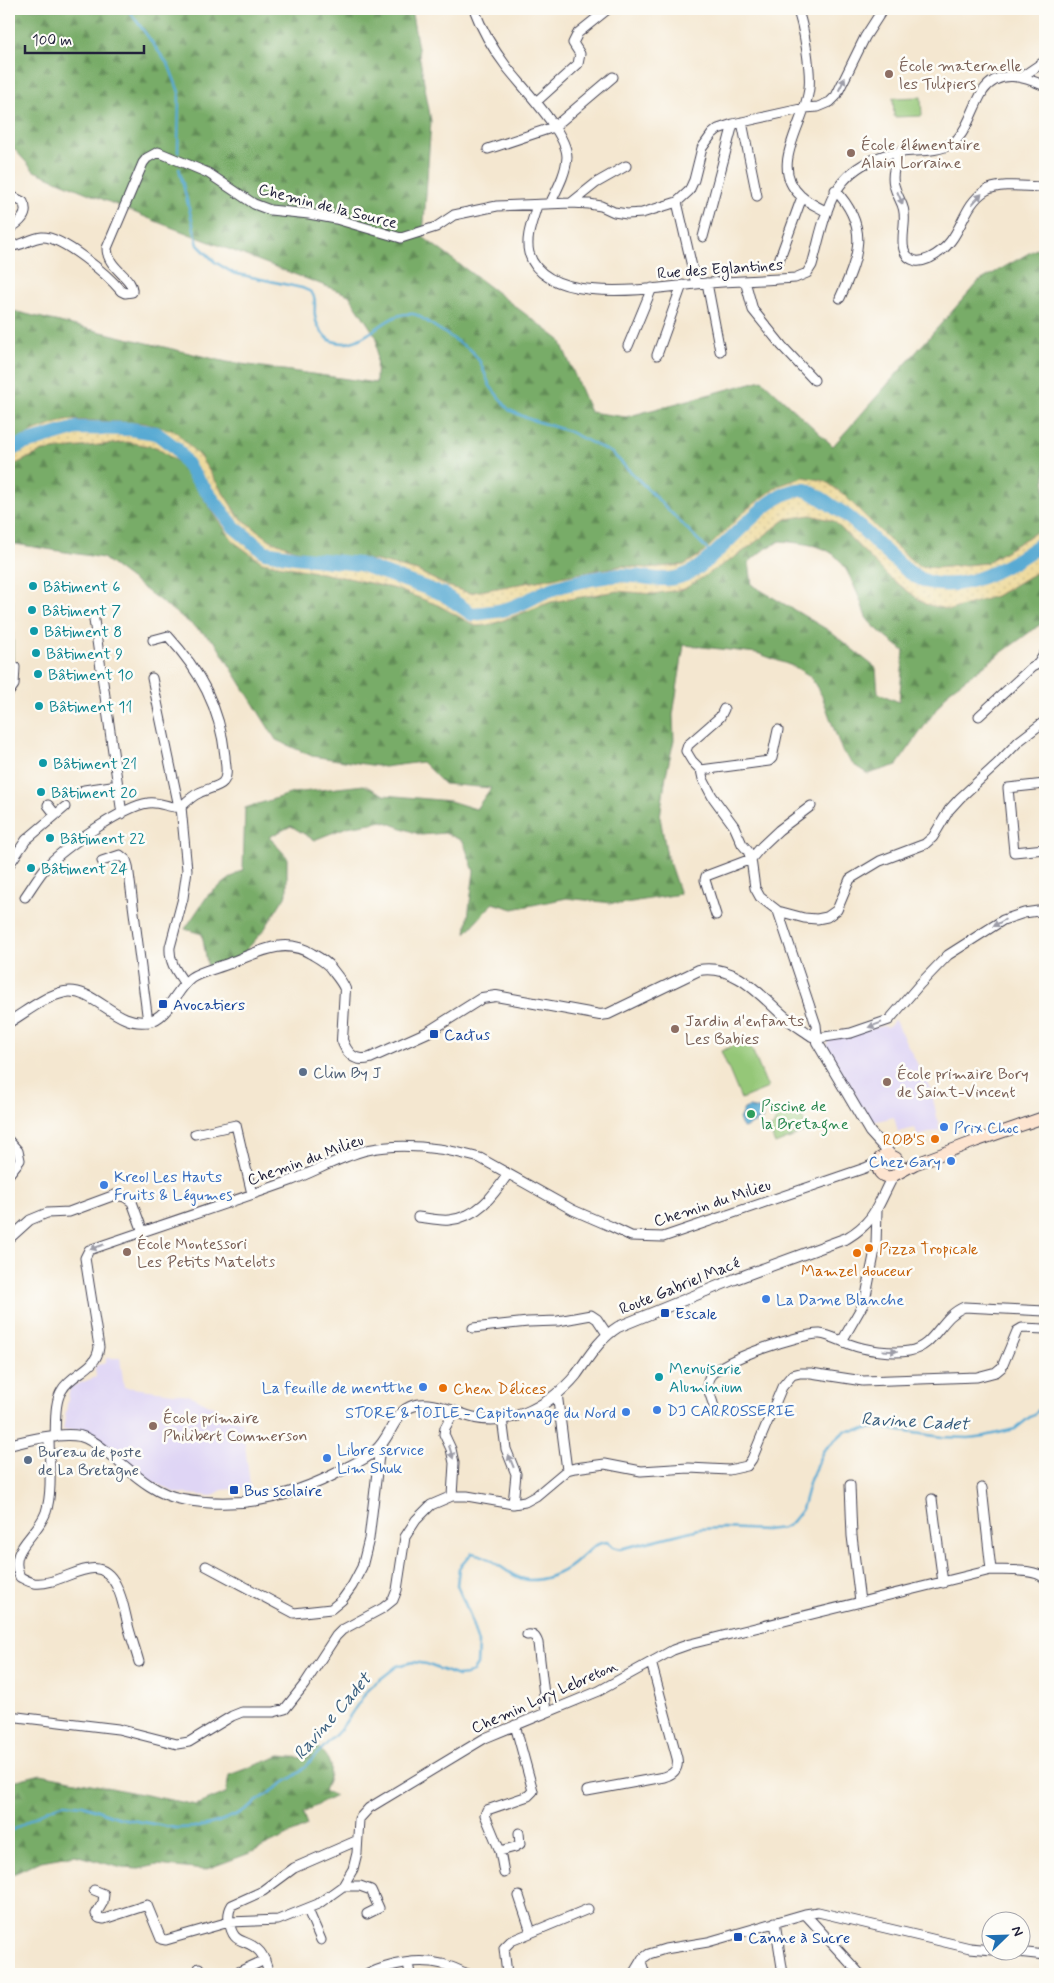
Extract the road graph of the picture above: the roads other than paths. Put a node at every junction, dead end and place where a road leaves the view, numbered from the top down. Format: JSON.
{"nodes":[{"id":1,"x":474,"y":9,"type":"edge"},
{"id":2,"x":608,"y":9,"type":"edge"},
{"id":3,"x":797,"y":9,"type":"edge"},
{"id":4,"x":883,"y":9,"type":"edge"},
{"id":5,"x":1045,"y":61,"type":"edge"},
{"id":6,"x":613,"y":76,"type":"dead end"},
{"id":7,"x":1024,"y":76,"type":"junction"},
{"id":8,"x":1045,"y":86,"type":"edge"},
{"id":9,"x":536,"y":102,"type":"junction"},
{"id":10,"x":805,"y":108,"type":"junction"},
{"id":11,"x":738,"y":123,"type":"junction"},
{"id":12,"x":554,"y":127,"type":"junction"},
{"id":13,"x":488,"y":149,"type":"dead end"},
{"id":14,"x":900,"y":152,"type":"junction"},
{"id":15,"x":626,"y":166,"type":"dead end"},
{"id":16,"x":1045,"y":187,"type":"edge"},
{"id":17,"x":835,"y":190,"type":"junction"},
{"id":18,"x":9,"y":195,"type":"edge"},
{"id":19,"x":757,"y":196,"type":"dead end"},
{"id":20,"x":802,"y":197,"type":"junction"},
{"id":21,"x":677,"y":202,"type":"junction"},
{"id":22,"x":570,"y":203,"type":"junction"},
{"id":23,"x":550,"y":204,"type":"junction"},
{"id":24,"x":537,"y":205,"type":"junction"},
{"id":25,"x":827,"y":212,"type":"junction"},
{"id":26,"x":9,"y":229,"type":"edge"},
{"id":27,"x":703,"y":237,"type":"dead end"},
{"id":28,"x":9,"y":246,"type":"edge"},
{"id":29,"x":778,"y":263,"type":"dead end"},
{"id":30,"x":745,"y":281,"type":"junction"},
{"id":31,"x":707,"y":283,"type":"junction"},
{"id":32,"x":696,"y":284,"type":"junction"},
{"id":33,"x":682,"y":285,"type":"junction"},
{"id":34,"x":652,"y":288,"type":"junction"},
{"id":35,"x":840,"y":298,"type":"dead end"},
{"id":36,"x":628,"y":346,"type":"dead end"},
{"id":37,"x":720,"y":351,"type":"dead end"},
{"id":38,"x":657,"y":355,"type":"dead end"},
{"id":39,"x":814,"y":380,"type":"dead end"},
{"id":40,"x":94,"y":620,"type":"dead end"},
{"id":41,"x":153,"y":640,"type":"dead end"},
{"id":42,"x":1045,"y":653,"type":"edge"},
{"id":43,"x":1041,"y":664,"type":"edge"},
{"id":44,"x":15,"y":667,"type":"dead end"},
{"id":45,"x":152,"y":678,"type":"dead end"},
{"id":46,"x":9,"y":692,"type":"edge"},
{"id":47,"x":724,"y":709,"type":"dead end"},
{"id":48,"x":978,"y":716,"type":"dead end"},
{"id":49,"x":1045,"y":721,"type":"edge"},
{"id":50,"x":778,"y":730,"type":"dead end"},
{"id":51,"x":701,"y":770,"type":"junction"},
{"id":52,"x":1045,"y":784,"type":"edge"},
{"id":53,"x":118,"y":785,"type":"junction"},
{"id":54,"x":84,"y":790,"type":"dead end"},
{"id":55,"x":48,"y":805,"type":"dead end"},
{"id":56,"x":811,"y":806,"type":"dead end"},
{"id":57,"x":65,"y":807,"type":"dead end"},
{"id":58,"x":180,"y":807,"type":"junction"},
{"id":59,"x":55,"y":814,"type":"junction"},
{"id":60,"x":122,"y":814,"type":"junction"},
{"id":61,"x":1045,"y":849,"type":"edge"},
{"id":62,"x":751,"y":859,"type":"junction"},
{"id":63,"x":102,"y":861,"type":"dead end"},
{"id":64,"x":9,"y":865,"type":"edge"},
{"id":65,"x":25,"y":897,"type":"dead end"},
{"id":66,"x":1045,"y":910,"type":"edge"},
{"id":67,"x":778,"y":911,"type":"junction"},
{"id":68,"x":716,"y":915,"type":"dead end"},
{"id":69,"x":185,"y":984,"type":"junction"},
{"id":70,"x":9,"y":1022,"type":"edge"},
{"id":71,"x":148,"y":1022,"type":"junction"},
{"id":72,"x":816,"y":1038,"type":"junction"},
{"id":73,"x":1045,"y":1117,"type":"edge"},
{"id":74,"x":195,"y":1134,"type":"dead end"},
{"id":75,"x":9,"y":1140,"type":"edge"},
{"id":76,"x":887,"y":1166,"type":"junction"},
{"id":77,"x":9,"y":1174,"type":"edge"},
{"id":78,"x":508,"y":1174,"type":"junction"},
{"id":79,"x":252,"y":1194,"type":"junction"},
{"id":80,"x":877,"y":1210,"type":"junction"},
{"id":81,"x":418,"y":1217,"type":"dead end"},
{"id":82,"x":143,"y":1232,"type":"junction"},
{"id":83,"x":9,"y":1239,"type":"edge"},
{"id":84,"x":1045,"y":1311,"type":"edge"},
{"id":85,"x":473,"y":1328,"type":"dead end"},
{"id":86,"x":1045,"y":1329,"type":"edge"},
{"id":87,"x":607,"y":1334,"type":"junction"},
{"id":88,"x":842,"y":1342,"type":"junction"},
{"id":89,"x":557,"y":1393,"type":"junction"},
{"id":90,"x":714,"y":1407,"type":"dead end"},
{"id":91,"x":454,"y":1412,"type":"junction"},
{"id":92,"x":502,"y":1418,"type":"junction"},
{"id":93,"x":52,"y":1437,"type":"junction"},
{"id":94,"x":9,"y":1445,"type":"edge"},
{"id":95,"x":380,"y":1447,"type":"junction"},
{"id":96,"x":567,"y":1470,"type":"junction"},
{"id":97,"x":850,"y":1485,"type":"dead end"},
{"id":98,"x":982,"y":1488,"type":"dead end"},
{"id":99,"x":452,"y":1496,"type":"junction"},
{"id":100,"x":932,"y":1499,"type":"dead end"},
{"id":101,"x":513,"y":1504,"type":"junction"},
{"id":102,"x":206,"y":1566,"type":"dead end"},
{"id":103,"x":991,"y":1570,"type":"junction"},
{"id":104,"x":1045,"y":1579,"type":"edge"},
{"id":105,"x":943,"y":1583,"type":"junction"},
{"id":106,"x":860,"y":1602,"type":"junction"},
{"id":107,"x":527,"y":1635,"type":"dead end"},
{"id":108,"x":139,"y":1662,"type":"dead end"},
{"id":109,"x":651,"y":1662,"type":"junction"},
{"id":110,"x":546,"y":1712,"type":"junction"},
{"id":111,"x":9,"y":1716,"type":"edge"},
{"id":112,"x":515,"y":1725,"type":"junction"},
{"id":113,"x":587,"y":1791,"type":"dead end"},
{"id":114,"x":519,"y":1833,"type":"dead end"},
{"id":115,"x":356,"y":1841,"type":"junction"},
{"id":116,"x":500,"y":1851,"type":"junction"},
{"id":117,"x":504,"y":1873,"type":"dead end"},
{"id":118,"x":344,"y":1886,"type":"junction"},
{"id":119,"x":94,"y":1890,"type":"dead end"},
{"id":120,"x":519,"y":1896,"type":"dead end"},
{"id":121,"x":588,"y":1909,"type":"dead end"},
{"id":122,"x":308,"y":1910,"type":"junction"},
{"id":123,"x":366,"y":1914,"type":"dead end"},
{"id":124,"x":805,"y":1914,"type":"junction"},
{"id":125,"x":229,"y":1922,"type":"junction"},
{"id":126,"x":775,"y":1922,"type":"junction"},
{"id":127,"x":531,"y":1932,"type":"junction"},
{"id":128,"x":321,"y":1940,"type":"dead end"},
{"id":129,"x":982,"y":1949,"type":"edge"},
{"id":130,"x":1032,"y":1954,"type":"edge"},
{"id":131,"x":1045,"y":1955,"type":"edge"},
{"id":132,"x":265,"y":1960,"type":"junction"},
{"id":133,"x":641,"y":1962,"type":"junction"},
{"id":134,"x":408,"y":1963,"type":"junction"},
{"id":135,"x":234,"y":1974,"type":"edge"},
{"id":136,"x":270,"y":1974,"type":"edge"},
{"id":137,"x":369,"y":1974,"type":"edge"},
{"id":138,"x":410,"y":1974,"type":"edge"},
{"id":139,"x":468,"y":1974,"type":"edge"},
{"id":140,"x":507,"y":1974,"type":"edge"},
{"id":141,"x":633,"y":1974,"type":"edge"},
{"id":142,"x":645,"y":1974,"type":"edge"},
{"id":143,"x":783,"y":1974,"type":"edge"},
{"id":144,"x":860,"y":1974,"type":"edge"}],
"edges":[{"from":1,"to":9,"type":"street"},
{"from":2,"to":9,"type":"street"},
{"from":3,"to":10,"type":"street"},
{"from":10,"to":4,"type":"street","one_way":true},
{"from":5,"to":7,"type":"street"},
{"from":6,"to":12,"type":"street"},
{"from":7,"to":8,"type":"street","name":"Rue des Eglantines"},
{"from":7,"to":14,"type":"street","name":"Rue des Eglantines"},
{"from":9,"to":12,"type":"street"},
{"from":10,"to":11,"type":"street"},
{"from":10,"to":20,"type":"street"},
{"from":11,"to":19,"type":"street"},
{"from":11,"to":21,"type":"street"},
{"from":11,"to":27,"type":"street"},
{"from":12,"to":13,"type":"street"},
{"from":12,"to":23,"type":"street"},
{"from":14,"to":16,"type":"street","one_way":true},
{"from":14,"to":17,"type":"street","name":"Rue des Eglantines"},
{"from":15,"to":22,"type":"street"},
{"from":17,"to":25,"type":"street","name":"Rue des Eglantines"},
{"from":17,"to":35,"type":"street"},
{"from":18,"to":26,"type":"street"},
{"from":20,"to":25,"type":"street"},
{"from":20,"to":29,"type":"street"},
{"from":21,"to":22,"type":"street","name":"Chemin de la Source"},
{"from":21,"to":32,"type":"street"},
{"from":22,"to":23,"type":"street","name":"Chemin de la Source"},
{"from":23,"to":24,"type":"street","name":"Chemin de la Source"},
{"from":24,"to":28,"type":"street","name":"Chemin de la Source"},
{"from":24,"to":34,"type":"street","name":"Rue des Eglantines"},
{"from":25,"to":30,"type":"street","name":"Rue des Eglantines"},
{"from":30,"to":31,"type":"street","name":"Rue des Eglantines"},
{"from":30,"to":39,"type":"street"},
{"from":31,"to":32,"type":"street","name":"Rue des Eglantines"},
{"from":31,"to":37,"type":"street"},
{"from":32,"to":33,"type":"street","name":"Rue des Eglantines"},
{"from":33,"to":34,"type":"street","name":"Rue des Eglantines"},
{"from":33,"to":38,"type":"street"},
{"from":34,"to":36,"type":"street"},
{"from":40,"to":53,"type":"street"},
{"from":41,"to":58,"type":"street"},
{"from":42,"to":43,"type":"street"},
{"from":43,"to":48,"type":"street"},
{"from":44,"to":46,"type":"street"},
{"from":45,"to":58,"type":"street"},
{"from":47,"to":51,"type":"street"},
{"from":49,"to":67,"type":"street"},
{"from":50,"to":51,"type":"street"},
{"from":51,"to":62,"type":"street"},
{"from":52,"to":61,"type":"street"},
{"from":53,"to":54,"type":"street"},
{"from":53,"to":60,"type":"street"},
{"from":55,"to":59,"type":"street"},
{"from":56,"to":62,"type":"street"},
{"from":57,"to":59,"type":"street"},
{"from":58,"to":60,"type":"street"},
{"from":58,"to":69,"type":"street"},
{"from":59,"to":64,"type":"street"},
{"from":60,"to":65,"type":"street"},
{"from":62,"to":67,"type":"street"},
{"from":62,"to":68,"type":"street"},
{"from":63,"to":71,"type":"street"},
{"from":66,"to":72,"type":"street","one_way":true},
{"from":67,"to":72,"type":"street"},
{"from":69,"to":71,"type":"street"},
{"from":69,"to":72,"type":"street"},
{"from":70,"to":71,"type":"street"},
{"from":72,"to":76,"type":"street"},
{"from":73,"to":76,"type":"main road"},
{"from":74,"to":79,"type":"street"},
{"from":75,"to":77,"type":"street"},
{"from":76,"to":78,"type":"street","name":"Chemin du Milieu"},
{"from":76,"to":80,"type":"street","name":"Route Gabriel Macé"},
{"from":78,"to":79,"type":"street","name":"Chemin du Milieu"},
{"from":78,"to":81,"type":"street"},
{"from":79,"to":82,"type":"street","name":"Chemin du Milieu"},
{"from":80,"to":87,"type":"street","name":"Route Gabriel Macé"},
{"from":80,"to":88,"type":"street"},
{"from":82,"to":83,"type":"street"},
{"from":82,"to":93,"type":"street","name":"Chemin du Milieu","one_way":true},
{"from":88,"to":84,"type":"street","one_way":true},
{"from":85,"to":87,"type":"street"},
{"from":86,"to":96,"type":"street"},
{"from":87,"to":89,"type":"street","name":"Route Gabriel Macé"},
{"from":88,"to":90,"type":"street"},
{"from":89,"to":92,"type":"street","name":"Route Gabriel Macé"},
{"from":89,"to":96,"type":"street"},
{"from":91,"to":92,"type":"street","name":"Route Gabriel Macé"},
{"from":91,"to":95,"type":"street","name":"Route Gabriel Macé"},
{"from":91,"to":99,"type":"street","one_way":true},
{"from":101,"to":92,"type":"street","one_way":true},
{"from":93,"to":94,"type":"street","name":"Route Gabriel Macé"},
{"from":93,"to":95,"type":"street","name":"Route Gabriel Macé"},
{"from":93,"to":108,"type":"street"},
{"from":95,"to":102,"type":"street"},
{"from":96,"to":101,"type":"street"},
{"from":97,"to":106,"type":"street"},
{"from":98,"to":103,"type":"street"},
{"from":99,"to":101,"type":"street"},
{"from":99,"to":111,"type":"street"},
{"from":100,"to":105,"type":"street"},
{"from":103,"to":104,"type":"street","name":"Chemin Lory Lebreton"},
{"from":103,"to":105,"type":"street","name":"Chemin Lory Lebreton"},
{"from":105,"to":106,"type":"street","name":"Chemin Lory Lebreton"},
{"from":106,"to":109,"type":"street","name":"Chemin Lory Lebreton"},
{"from":107,"to":110,"type":"street"},
{"from":109,"to":110,"type":"street","name":"Chemin Lory Lebreton"},
{"from":109,"to":113,"type":"street"},
{"from":110,"to":112,"type":"street","name":"Chemin Lory Lebreton"},
{"from":112,"to":115,"type":"street","name":"Chemin Lory Lebreton"},
{"from":112,"to":116,"type":"street"},
{"from":114,"to":116,"type":"street"},
{"from":115,"to":118,"type":"street","name":"Chemin Lory Lebreton"},
{"from":115,"to":125,"type":"street"},
{"from":116,"to":117,"type":"street"},
{"from":118,"to":122,"type":"street"},
{"from":118,"to":123,"type":"street"},
{"from":119,"to":125,"type":"street"},
{"from":120,"to":127,"type":"street"},
{"from":121,"to":127,"type":"street"},
{"from":122,"to":125,"type":"street"},
{"from":122,"to":128,"type":"street"},
{"from":124,"to":126,"type":"street"},
{"from":124,"to":129,"type":"street"},
{"from":124,"to":144,"type":"street"},
{"from":125,"to":132,"type":"street"},
{"from":126,"to":133,"type":"street"},
{"from":126,"to":143,"type":"street"},
{"from":127,"to":140,"type":"street"},
{"from":130,"to":131,"type":"street"},
{"from":132,"to":135,"type":"street"},
{"from":132,"to":136,"type":"street"},
{"from":133,"to":141,"type":"street"},
{"from":133,"to":142,"type":"street"},
{"from":134,"to":137,"type":"street"},
{"from":134,"to":138,"type":"street"},
{"from":134,"to":139,"type":"street"}]}
